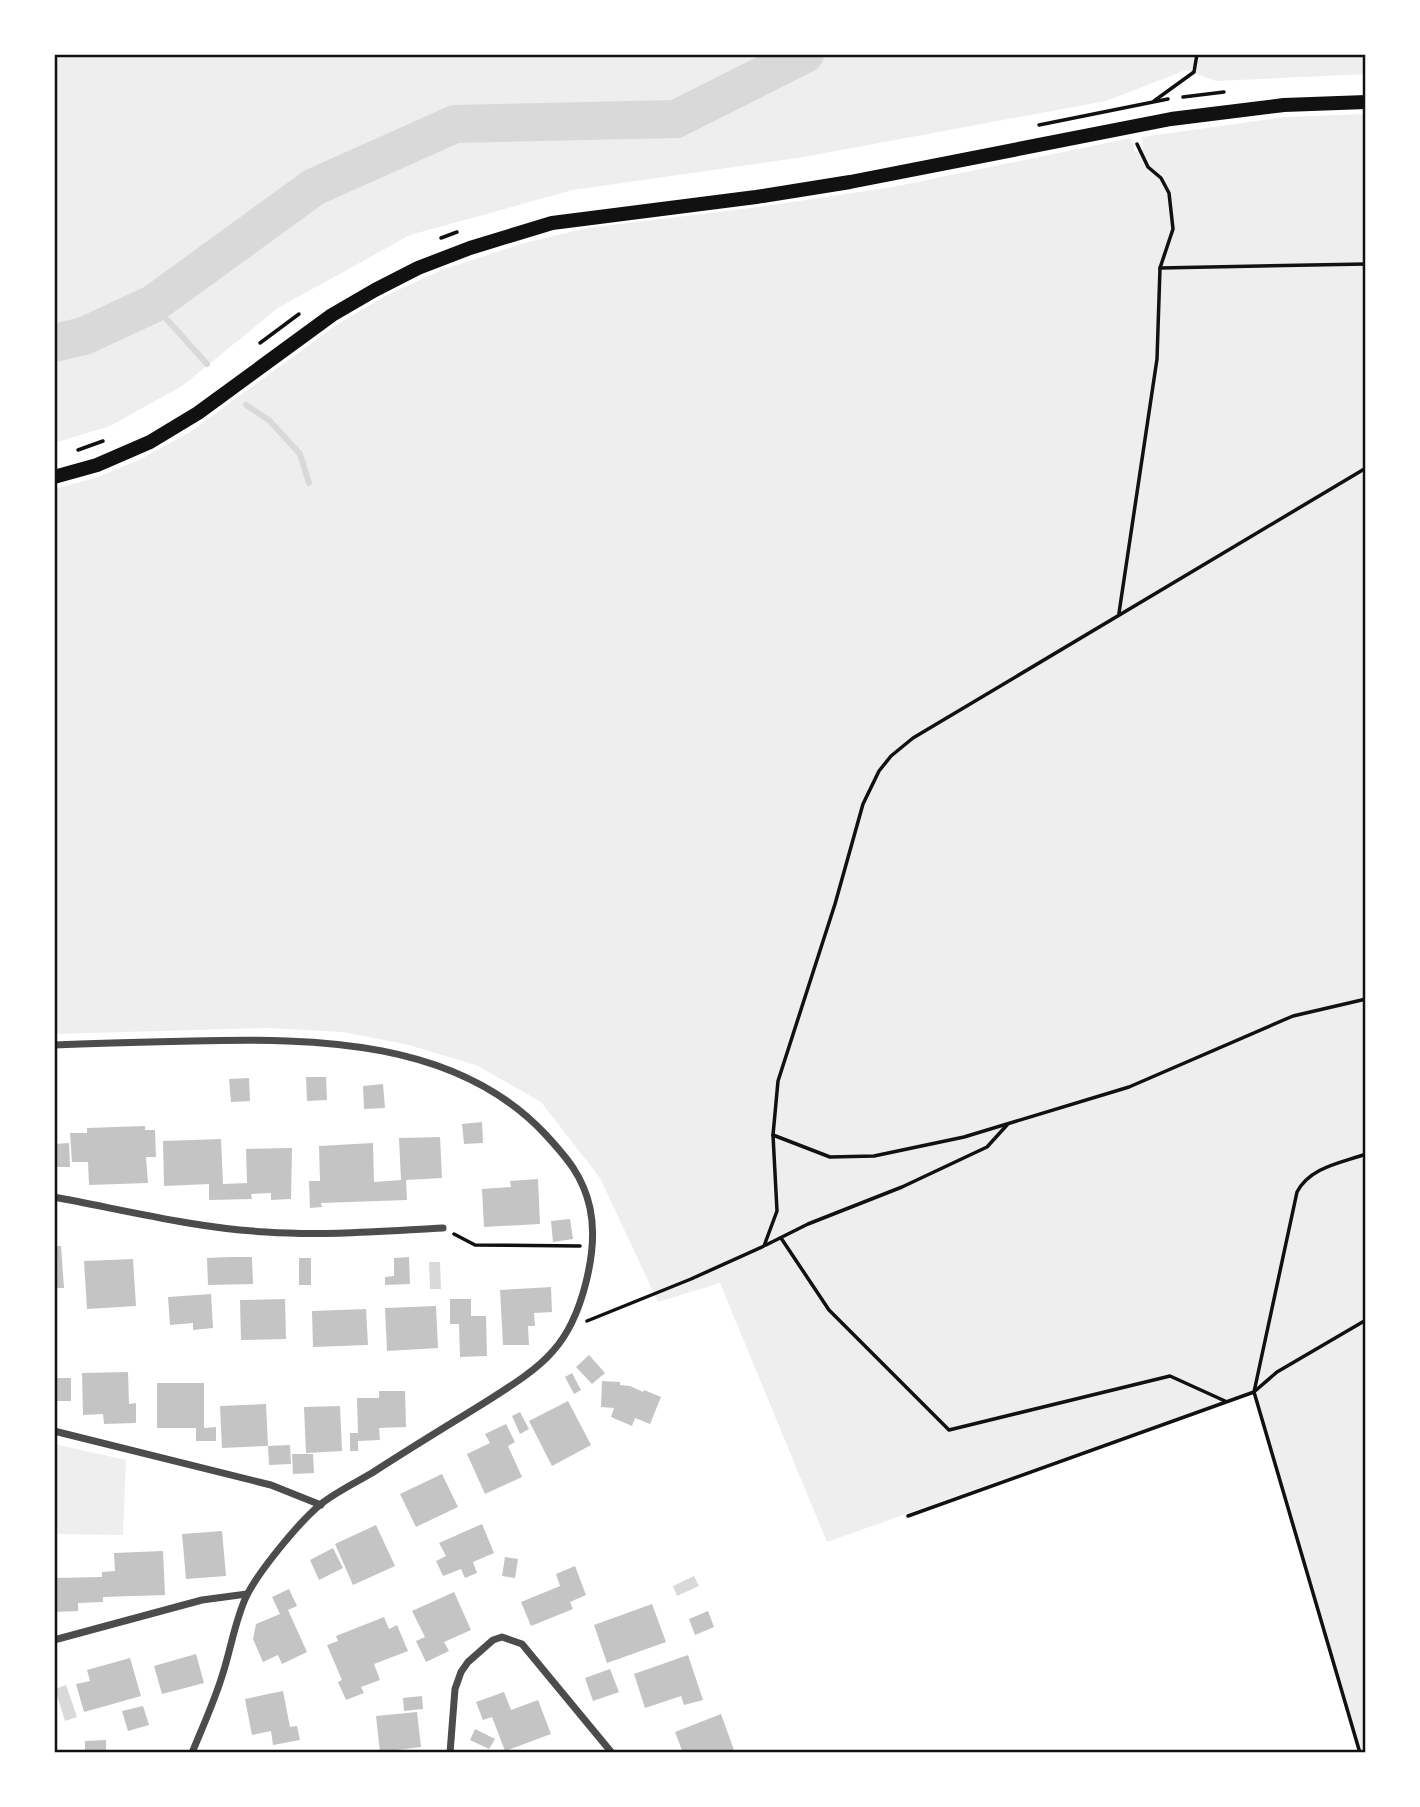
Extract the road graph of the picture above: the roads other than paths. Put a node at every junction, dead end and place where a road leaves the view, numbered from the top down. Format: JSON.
{"nodes":[{"id":1,"x":1366,"y":102,"type":"edge"},
{"id":2,"x":54,"y":477,"type":"edge"},
{"id":3,"x":54,"y":1045,"type":"edge"},
{"id":4,"x":54,"y":1197,"type":"edge"},
{"id":5,"x":443,"y":1228,"type":"road end"},
{"id":6,"x":54,"y":1432,"type":"edge"},
{"id":7,"x":321,"y":1505,"type":"junction"},
{"id":8,"x":247,"y":1594,"type":"junction"},
{"id":9,"x":54,"y":1640,"type":"edge"},
{"id":10,"x":192,"y":1753,"type":"edge"},
{"id":11,"x":450,"y":1753,"type":"edge"},
{"id":12,"x":612,"y":1753,"type":"edge"}],
"edges":[{"from":1,"to":2,"type":"main road"},
{"from":3,"to":7,"type":"street"},
{"from":4,"to":5,"type":"street"},
{"from":6,"to":7,"type":"street"},
{"from":7,"to":8,"type":"street"},
{"from":8,"to":9,"type":"street"},
{"from":8,"to":10,"type":"street"},
{"from":11,"to":12,"type":"street"}]}
